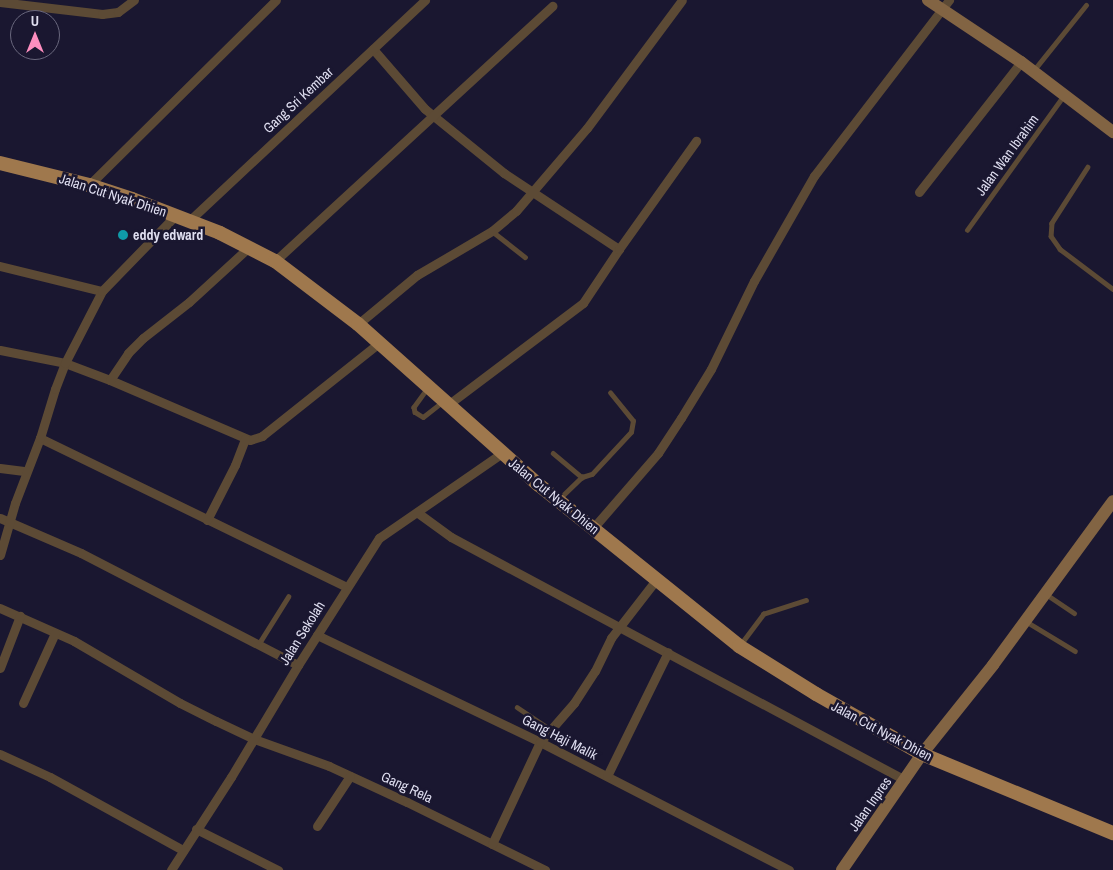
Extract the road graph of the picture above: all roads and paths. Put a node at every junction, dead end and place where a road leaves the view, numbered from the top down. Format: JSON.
{"nodes":[{"id":1,"x":134,"y":0,"type":"edge"},
{"id":2,"x":276,"y":0,"type":"edge"},
{"id":3,"x":425,"y":0,"type":"edge"},
{"id":4,"x":682,"y":0,"type":"edge"},
{"id":5,"x":928,"y":0,"type":"edge"},
{"id":6,"x":0,"y":2,"type":"edge"},
{"id":7,"x":946,"y":4,"type":"edge"},
{"id":8,"x":1086,"y":5,"type":"dead end"},
{"id":9,"x":552,"y":6,"type":"dead end"},
{"id":10,"x":373,"y":49,"type":"junction"},
{"id":11,"x":1021,"y":62,"type":"junction"},
{"id":12,"x":1034,"y":71,"type":"junction"},
{"id":13,"x":1064,"y":94,"type":"junction"},
{"id":14,"x":433,"y":115,"type":"junction"},
{"id":15,"x":1113,"y":132,"type":"edge"},
{"id":16,"x":696,"y":141,"type":"dead end"},
{"id":17,"x":0,"y":163,"type":"edge"},
{"id":18,"x":1088,"y":167,"type":"dead end"},
{"id":19,"x":89,"y":185,"type":"junction"},
{"id":20,"x":534,"y":192,"type":"junction"},
{"id":21,"x":919,"y":192,"type":"dead end"},
{"id":22,"x":176,"y":215,"type":"junction"},
{"id":23,"x":190,"y":220,"type":"junction"},
{"id":24,"x":967,"y":230,"type":"dead end"},
{"id":25,"x":492,"y":231,"type":"junction"},
{"id":26,"x":249,"y":246,"type":"junction"},
{"id":27,"x":619,"y":249,"type":"junction"},
{"id":28,"x":525,"y":257,"type":"dead end"},
{"id":29,"x":275,"y":261,"type":"junction"},
{"id":30,"x":0,"y":266,"type":"edge"},
{"id":31,"x":1113,"y":289,"type":"edge"},
{"id":32,"x":102,"y":291,"type":"junction"},
{"id":33,"x":358,"y":324,"type":"junction"},
{"id":34,"x":380,"y":343,"type":"junction"},
{"id":35,"x":0,"y":350,"type":"edge"},
{"id":36,"x":65,"y":363,"type":"junction"},
{"id":37,"x":110,"y":380,"type":"junction"},
{"id":38,"x":429,"y":387,"type":"junction"},
{"id":39,"x":610,"y":393,"type":"dead end"},
{"id":40,"x":446,"y":402,"type":"junction"},
{"id":41,"x":40,"y":438,"type":"junction"},
{"id":42,"x":245,"y":439,"type":"junction"},
{"id":43,"x":502,"y":453,"type":"junction"},
{"id":44,"x":553,"y":453,"type":"dead end"},
{"id":45,"x":0,"y":468,"type":"edge"},
{"id":46,"x":26,"y":471,"type":"junction"},
{"id":47,"x":582,"y":478,"type":"junction"},
{"id":48,"x":558,"y":500,"type":"junction"},
{"id":49,"x":1111,"y":509,"type":"edge"},
{"id":50,"x":418,"y":513,"type":"junction"},
{"id":51,"x":0,"y":518,"type":"edge"},
{"id":52,"x":10,"y":520,"type":"junction"},
{"id":53,"x":207,"y":520,"type":"junction"},
{"id":54,"x":594,"y":528,"type":"junction"},
{"id":55,"x":0,"y":555,"type":"edge"},
{"id":56,"x":656,"y":580,"type":"junction"},
{"id":57,"x":346,"y":587,"type":"junction"},
{"id":58,"x":1045,"y":593,"type":"junction"},
{"id":59,"x":288,"y":597,"type":"dead end"},
{"id":60,"x":806,"y":600,"type":"dead end"},
{"id":61,"x":0,"y":608,"type":"edge"},
{"id":62,"x":1074,"y":613,"type":"dead end"},
{"id":63,"x":20,"y":616,"type":"junction"},
{"id":64,"x":1025,"y":621,"type":"junction"},
{"id":65,"x":619,"y":626,"type":"junction"},
{"id":66,"x":55,"y":632,"type":"junction"},
{"id":67,"x":317,"y":635,"type":"junction"},
{"id":68,"x":258,"y":645,"type":"junction"},
{"id":69,"x":739,"y":646,"type":"junction"},
{"id":70,"x":1075,"y":651,"type":"dead end"},
{"id":71,"x":668,"y":652,"type":"junction"},
{"id":72,"x":298,"y":665,"type":"junction"},
{"id":73,"x":0,"y":668,"type":"edge"},
{"id":74,"x":23,"y":702,"type":"dead end"},
{"id":75,"x":517,"y":707,"type":"dead end"},
{"id":76,"x":550,"y":729,"type":"junction"},
{"id":77,"x":254,"y":739,"type":"junction"},
{"id":78,"x":540,"y":742,"type":"junction"},
{"id":79,"x":0,"y":754,"type":"edge"},
{"id":80,"x":922,"y":754,"type":"junction"},
{"id":81,"x":350,"y":776,"type":"junction"},
{"id":82,"x":607,"y":776,"type":"junction"},
{"id":83,"x":905,"y":780,"type":"junction"},
{"id":84,"x":317,"y":826,"type":"dead end"},
{"id":85,"x":196,"y":830,"type":"junction"},
{"id":86,"x":1113,"y":833,"type":"edge"},
{"id":87,"x":492,"y":844,"type":"junction"},
{"id":88,"x":183,"y":850,"type":"junction"},
{"id":89,"x":170,"y":870,"type":"edge"},
{"id":90,"x":278,"y":870,"type":"edge"},
{"id":91,"x":545,"y":870,"type":"edge"},
{"id":92,"x":789,"y":870,"type":"edge"},
{"id":93,"x":842,"y":870,"type":"edge"}],
"edges":[{"from":1,"to":6,"type":"street"},
{"from":2,"to":19,"type":"street"},
{"from":3,"to":10,"type":"street","name":"Gang Sri Kembar"},
{"from":4,"to":20,"type":"street"},
{"from":5,"to":7,"type":"street"},
{"from":7,"to":11,"type":"street"},
{"from":7,"to":54,"type":"street"},
{"from":8,"to":12,"type":"lane"},
{"from":9,"to":14,"type":"street"},
{"from":10,"to":14,"type":"street"},
{"from":10,"to":23,"type":"street","name":"Gang Sri Kembar"},
{"from":11,"to":12,"type":"street"},
{"from":11,"to":21,"type":"street"},
{"from":12,"to":13,"type":"street"},
{"from":13,"to":15,"type":"street"},
{"from":13,"to":24,"type":"lane","name":"Jalan Wan Ibrahim"},
{"from":14,"to":20,"type":"street"},
{"from":14,"to":29,"type":"street"},
{"from":16,"to":27,"type":"street"},
{"from":17,"to":19,"type":"main road","name":"Jalan Cut Nyak Dhien"},
{"from":18,"to":31,"type":"lane"},
{"from":19,"to":22,"type":"main road","name":"Jalan Cut Nyak Dhien"},
{"from":20,"to":25,"type":"street"},
{"from":20,"to":27,"type":"street"},
{"from":22,"to":23,"type":"main road","name":"Jalan Cut Nyak Dhien"},
{"from":22,"to":32,"type":"street"},
{"from":23,"to":26,"type":"main road","name":"Jalan Cut Nyak Dhien"},
{"from":25,"to":28,"type":"lane"},
{"from":25,"to":33,"type":"street"},
{"from":26,"to":29,"type":"main road","name":"Jalan Cut Nyak Dhien"},
{"from":26,"to":37,"type":"street"},
{"from":27,"to":40,"type":"street"},
{"from":29,"to":33,"type":"main road","name":"Jalan Cut Nyak Dhien"},
{"from":30,"to":32,"type":"street"},
{"from":32,"to":36,"type":"street"},
{"from":33,"to":34,"type":"main road","name":"Jalan Cut Nyak Dhien"},
{"from":34,"to":38,"type":"main road","name":"Jalan Cut Nyak Dhien"},
{"from":34,"to":42,"type":"street"},
{"from":35,"to":36,"type":"street"},
{"from":36,"to":37,"type":"street"},
{"from":36,"to":41,"type":"street"},
{"from":37,"to":42,"type":"street"},
{"from":38,"to":40,"type":"main road","name":"Jalan Cut Nyak Dhien"},
{"from":38,"to":40,"type":"lane"},
{"from":39,"to":47,"type":"lane"},
{"from":40,"to":43,"type":"main road","name":"Jalan Cut Nyak Dhien"},
{"from":41,"to":46,"type":"street"},
{"from":41,"to":53,"type":"street"},
{"from":42,"to":53,"type":"street"},
{"from":43,"to":48,"type":"main road","name":"Jalan Cut Nyak Dhien"},
{"from":43,"to":50,"type":"street","name":"Jalan Sekolah"},
{"from":44,"to":47,"type":"lane"},
{"from":45,"to":46,"type":"street"},
{"from":46,"to":52,"type":"street"},
{"from":47,"to":48,"type":"lane"},
{"from":48,"to":54,"type":"main road","name":"Jalan Cut Nyak Dhien"},
{"from":49,"to":58,"type":"street","name":"Jalan Inpres"},
{"from":50,"to":57,"type":"street","name":"Jalan Sekolah"},
{"from":50,"to":65,"type":"street"},
{"from":51,"to":52,"type":"street"},
{"from":52,"to":55,"type":"street"},
{"from":52,"to":68,"type":"street"},
{"from":53,"to":57,"type":"street"},
{"from":54,"to":56,"type":"main road","name":"Jalan Cut Nyak Dhien"},
{"from":56,"to":65,"type":"street"},
{"from":56,"to":69,"type":"main road","name":"Jalan Cut Nyak Dhien"},
{"from":57,"to":67,"type":"street","name":"Jalan Sekolah"},
{"from":58,"to":62,"type":"lane"},
{"from":58,"to":64,"type":"street","name":"Jalan Inpres"},
{"from":59,"to":68,"type":"lane"},
{"from":60,"to":69,"type":"lane"},
{"from":61,"to":63,"type":"street","name":"Gang Rela"},
{"from":63,"to":66,"type":"street","name":"Gang Rela"},
{"from":63,"to":73,"type":"street"},
{"from":64,"to":70,"type":"lane"},
{"from":64,"to":80,"type":"street","name":"Jalan Inpres"},
{"from":65,"to":71,"type":"street"},
{"from":65,"to":76,"type":"street"},
{"from":66,"to":74,"type":"street"},
{"from":66,"to":77,"type":"street","name":"Gang Rela"},
{"from":67,"to":72,"type":"street","name":"Jalan Sekolah"},
{"from":67,"to":78,"type":"street","name":"Gang Haji Malik"},
{"from":68,"to":72,"type":"street"},
{"from":69,"to":80,"type":"main road","name":"Jalan Cut Nyak Dhien"},
{"from":71,"to":82,"type":"street"},
{"from":71,"to":83,"type":"street"},
{"from":72,"to":77,"type":"street","name":"Jalan Sekolah"},
{"from":75,"to":76,"type":"lane"},
{"from":76,"to":78,"type":"street"},
{"from":77,"to":81,"type":"street","name":"Gang Rela"},
{"from":77,"to":85,"type":"street","name":"Jalan Sekolah"},
{"from":78,"to":82,"type":"street","name":"Gang Haji Malik"},
{"from":78,"to":87,"type":"street"},
{"from":79,"to":88,"type":"street"},
{"from":80,"to":83,"type":"street","name":"Jalan Inpres"},
{"from":80,"to":86,"type":"main road","name":"Jalan Cut Nyak Dhien"},
{"from":81,"to":84,"type":"street"},
{"from":81,"to":87,"type":"street","name":"Gang Rela"},
{"from":82,"to":92,"type":"street","name":"Gang Haji Malik"},
{"from":83,"to":93,"type":"street","name":"Jalan Inpres"},
{"from":85,"to":88,"type":"street","name":"Jalan Sekolah"},
{"from":85,"to":90,"type":"street"},
{"from":87,"to":91,"type":"street","name":"Gang Rela"},
{"from":88,"to":89,"type":"street","name":"Jalan Sekolah"}]}
